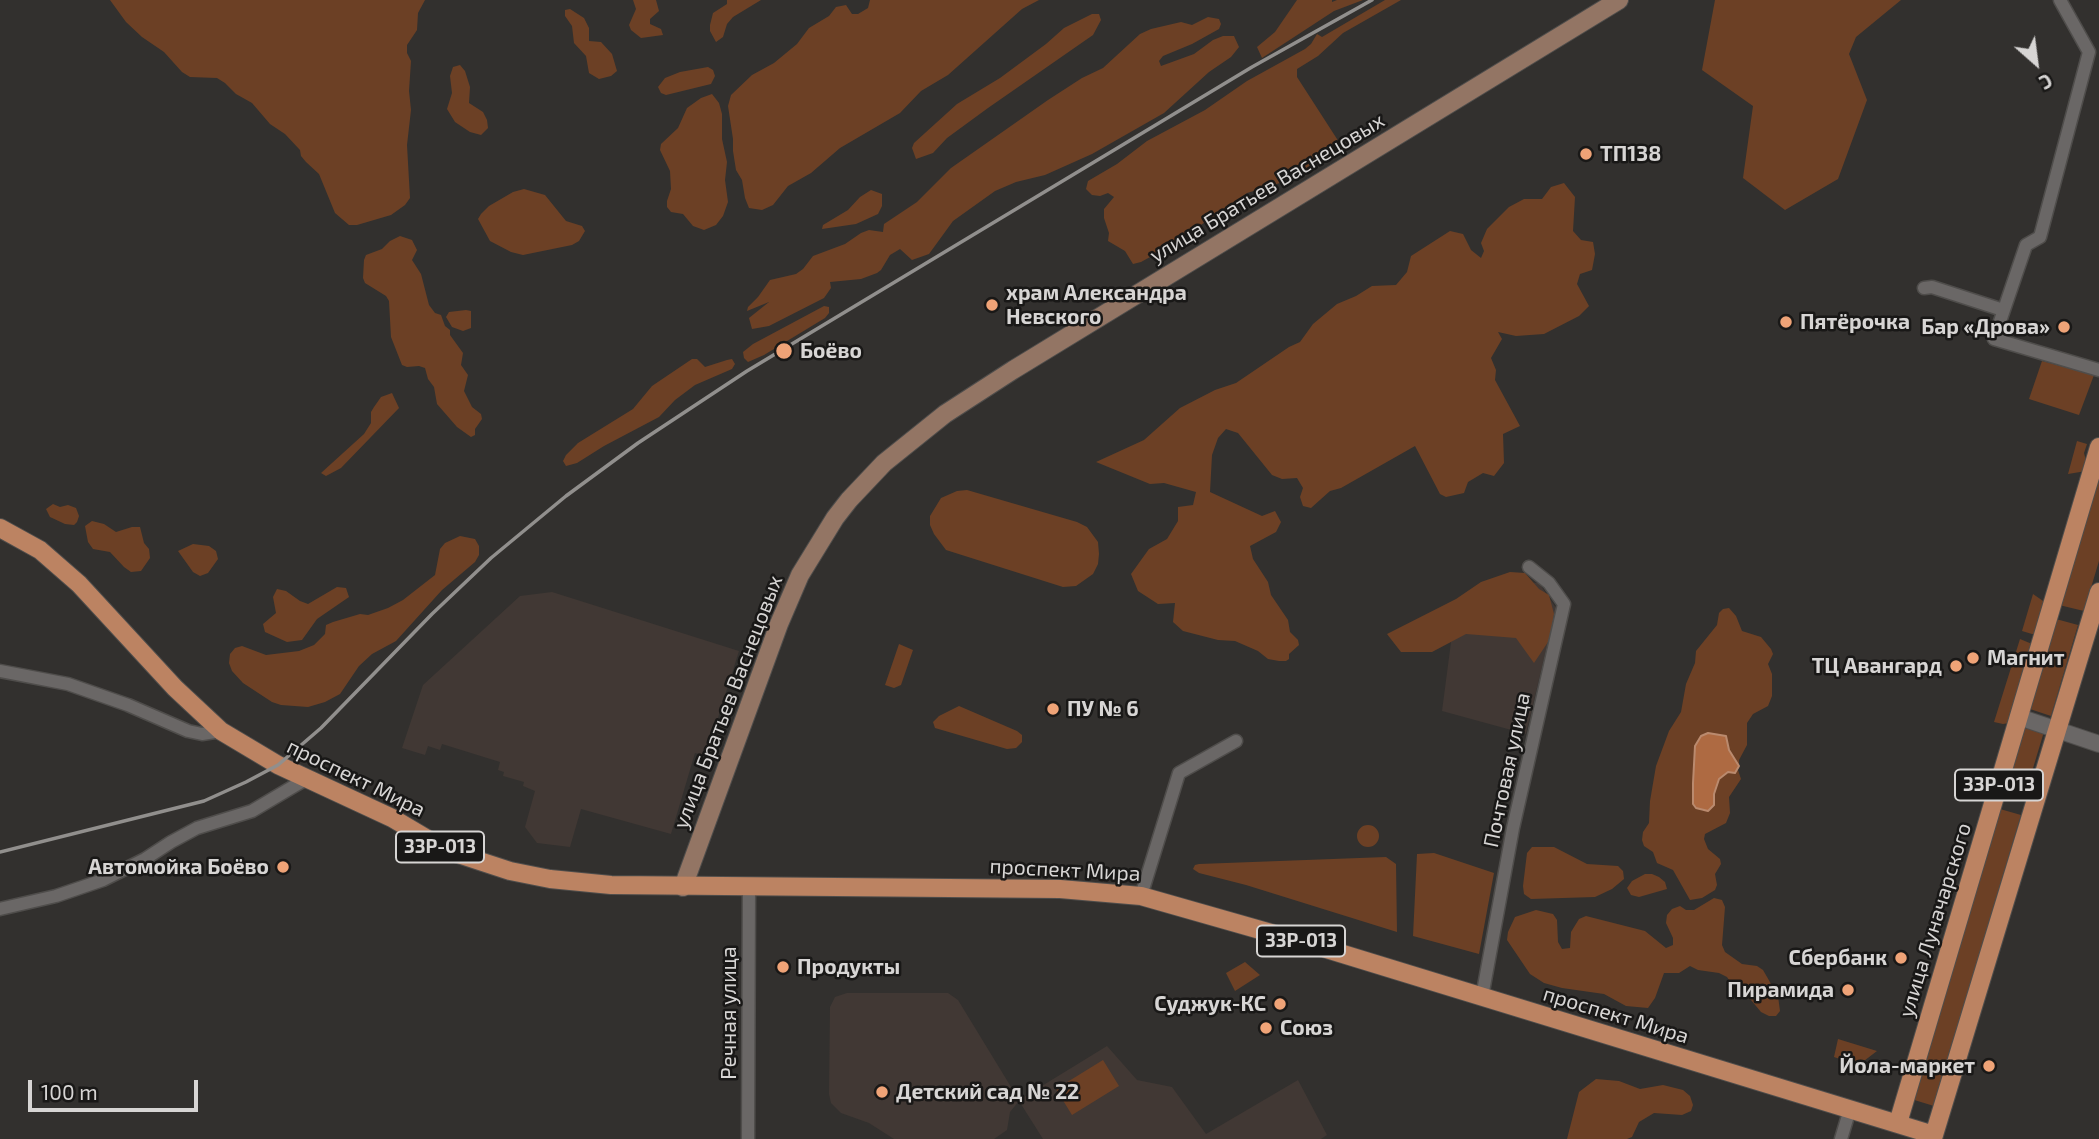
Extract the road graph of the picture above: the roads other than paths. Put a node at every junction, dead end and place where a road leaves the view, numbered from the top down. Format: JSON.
{"nodes":[{"id":1,"x":1619,"y":0,"type":"edge"},
{"id":2,"x":2060,"y":0,"type":"edge"},
{"id":3,"x":1924,"y":288,"type":"dead end"},
{"id":4,"x":2003,"y":310,"type":"junction"},
{"id":5,"x":2099,"y":370,"type":"edge"},
{"id":6,"x":2099,"y":447,"type":"edge"},
{"id":7,"x":0,"y":528,"type":"edge"},
{"id":8,"x":1529,"y":567,"type":"dead end"},
{"id":9,"x":2099,"y":592,"type":"edge"},
{"id":10,"x":0,"y":671,"type":"edge"},
{"id":11,"x":2019,"y":717,"type":"junction"},
{"id":12,"x":2057,"y":730,"type":"junction"},
{"id":13,"x":220,"y":731,"type":"junction"},
{"id":14,"x":1236,"y":741,"type":"dead end"},
{"id":15,"x":2099,"y":744,"type":"edge"},
{"id":16,"x":306,"y":779,"type":"junction"},
{"id":17,"x":749,"y":886,"type":"junction"},
{"id":18,"x":683,"y":887,"type":"junction"},
{"id":19,"x":1141,"y":896,"type":"junction"},
{"id":20,"x":0,"y":909,"type":"edge"},
{"id":21,"x":1482,"y":997,"type":"junction"},
{"id":22,"x":1850,"y":1109,"type":"junction"},
{"id":23,"x":1898,"y":1124,"type":"junction"},
{"id":24,"x":1938,"y":1138,"type":"edge"},
{"id":25,"x":748,"y":1139,"type":"edge"},
{"id":26,"x":1841,"y":1139,"type":"edge"}],
"edges":[{"from":1,"to":18,"type":"main road","name":"улица Братьев Васнецовых"},
{"from":2,"to":4,"type":"street"},
{"from":3,"to":4,"type":"street"},
{"from":4,"to":5,"type":"street"},
{"from":6,"to":11,"type":"main road","name":"улица Луначарского","number":"33Р-013"},
{"from":7,"to":13,"type":"main road","number":"33Р-013"},
{"from":8,"to":21,"type":"street","name":"Почтовая улица"},
{"from":9,"to":12,"type":"main road","number":"33Р-013"},
{"from":10,"to":13,"type":"street"},
{"from":11,"to":12,"type":"street"},
{"from":11,"to":23,"type":"main road","name":"улица Луначарского","number":"33Р-013"},
{"from":12,"to":15,"type":"street"},
{"from":12,"to":24,"type":"main road","number":"33Р-013"},
{"from":13,"to":16,"type":"main road","name":"проспект Мира","number":"33Р-013"},
{"from":14,"to":19,"type":"street"},
{"from":16,"to":18,"type":"main road","name":"проспект Мира","number":"33Р-013"},
{"from":16,"to":20,"type":"street"},
{"from":17,"to":18,"type":"main road","name":"проспект Мира","number":"33Р-013"},
{"from":17,"to":19,"type":"main road","name":"проспект Мира","number":"33Р-013"},
{"from":17,"to":25,"type":"street","name":"Речная улица"},
{"from":19,"to":21,"type":"main road","name":"проспект Мира","number":"33Р-013"},
{"from":21,"to":22,"type":"main road","name":"проспект Мира","number":"33Р-013"},
{"from":22,"to":23,"type":"main road","name":"проспект Мира","number":"33Р-013"},
{"from":22,"to":26,"type":"street"},
{"from":23,"to":24,"type":"main road","name":"проспект Мира","number":"33Р-013"}]}
